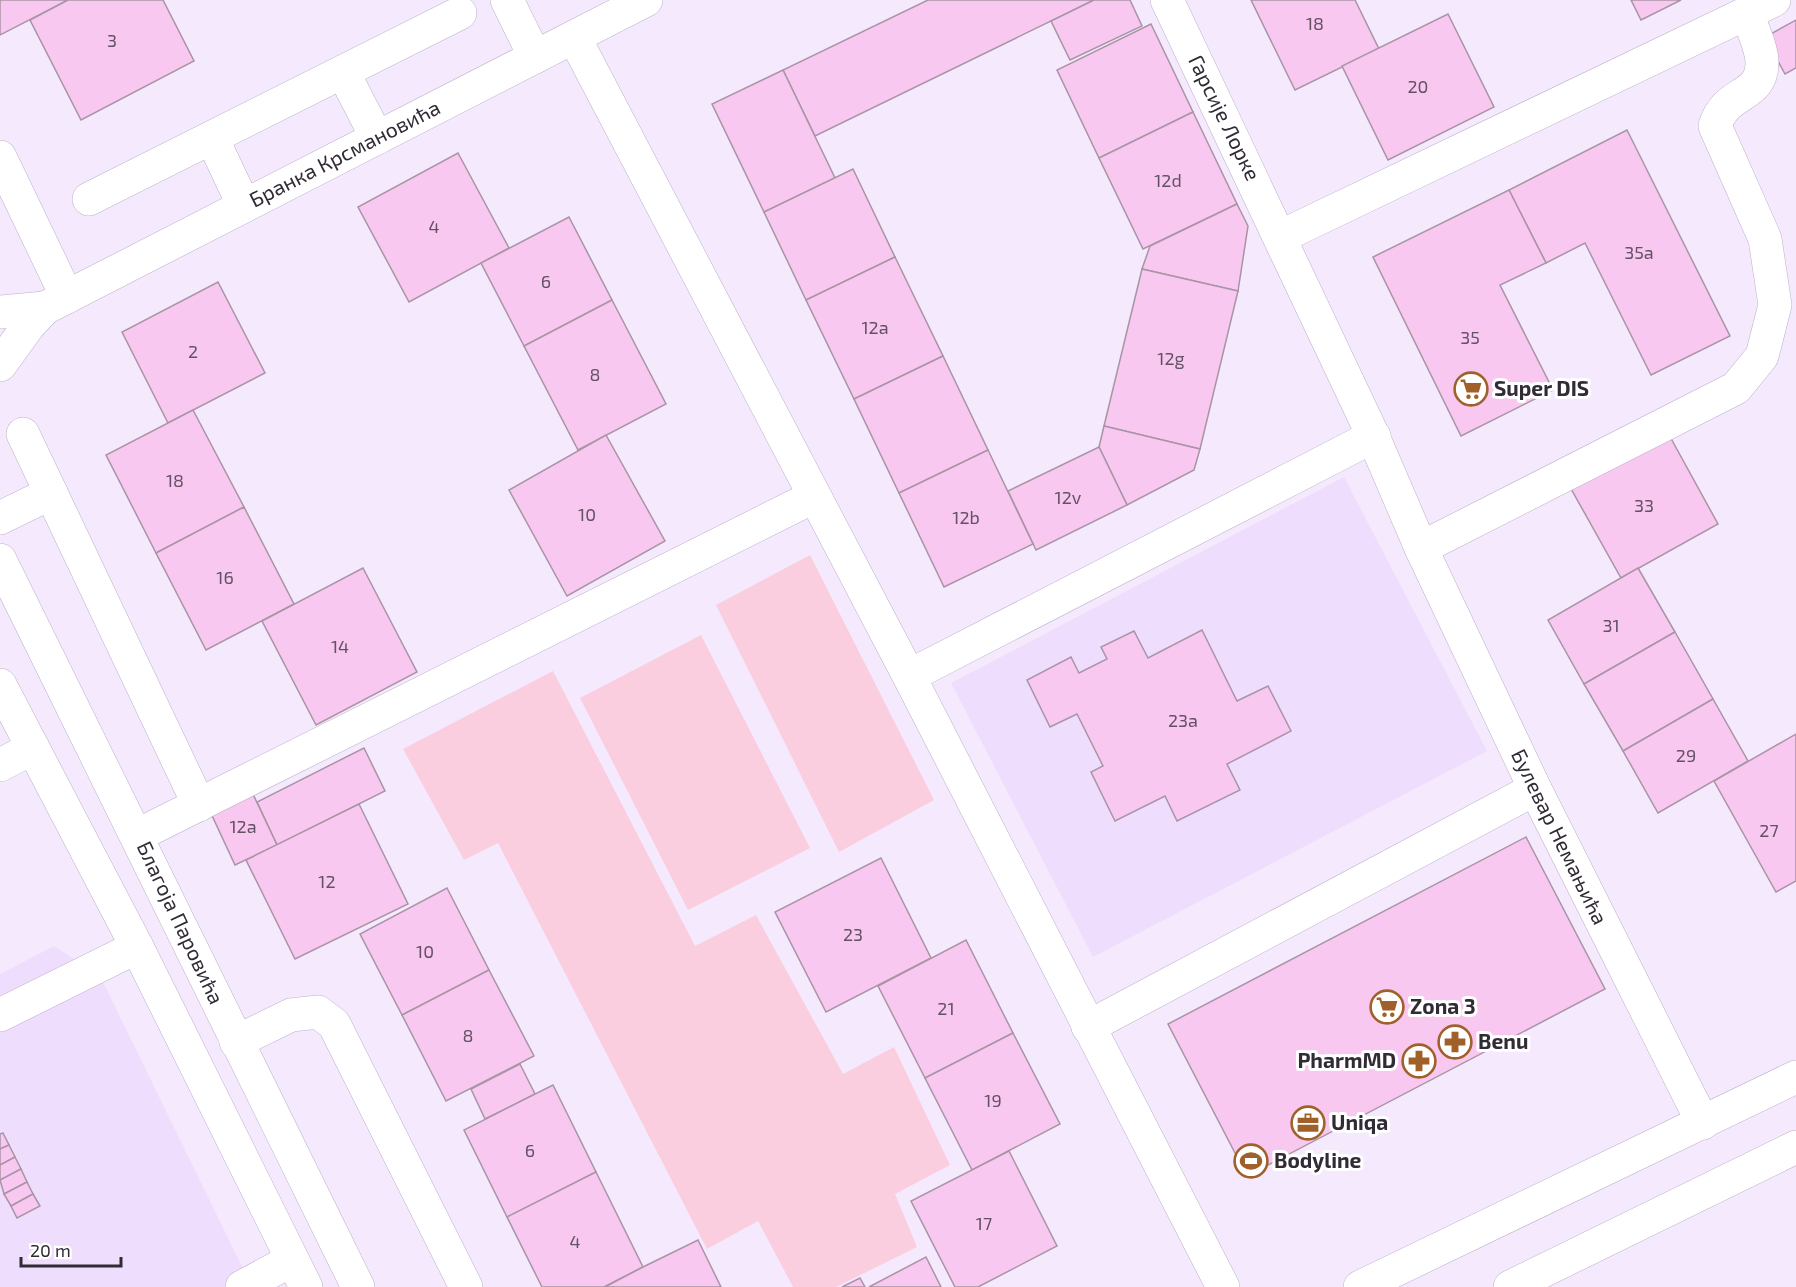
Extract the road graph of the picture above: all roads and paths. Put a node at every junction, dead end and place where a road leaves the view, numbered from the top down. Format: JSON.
{"nodes":[{"id":1,"x":507,"y":0,"type":"edge"},
{"id":2,"x":646,"y":0,"type":"edge"},
{"id":3,"x":1167,"y":0,"type":"edge"},
{"id":4,"x":1760,"y":7,"type":"edge"},
{"id":5,"x":460,"y":13,"type":"dead end"},
{"id":6,"x":574,"y":36,"type":"junction"},
{"id":7,"x":535,"y":57,"type":"junction"},
{"id":8,"x":343,"y":72,"type":"junction"},
{"id":9,"x":212,"y":138,"type":"junction"},
{"id":10,"x":377,"y":138,"type":"junction"},
{"id":11,"x":0,"y":157,"type":"edge"},
{"id":12,"x":89,"y":199,"type":"dead end"},
{"id":13,"x":244,"y":206,"type":"junction"},
{"id":14,"x":1280,"y":237,"type":"junction"},
{"id":15,"x":56,"y":302,"type":"junction"},
{"id":16,"x":0,"y":312,"type":"edge"},
{"id":17,"x":0,"y":365,"type":"edge"},
{"id":18,"x":23,"y":434,"type":"dead end"},
{"id":19,"x":1374,"y":436,"type":"junction"},
{"id":20,"x":51,"y":493,"type":"junction"},
{"id":21,"x":813,"y":497,"type":"junction"},
{"id":22,"x":0,"y":518,"type":"edge"},
{"id":23,"x":1421,"y":549,"type":"junction"},
{"id":24,"x":0,"y":560,"type":"edge"},
{"id":25,"x":909,"y":676,"type":"junction"},
{"id":26,"x":0,"y":685,"type":"edge"},
{"id":27,"x":33,"y":748,"type":"junction"},
{"id":28,"x":0,"y":765,"type":"edge"},
{"id":29,"x":1535,"y":789,"type":"junction"},
{"id":30,"x":198,"y":805,"type":"junction"},
{"id":31,"x":138,"y":835,"type":"junction"},
{"id":32,"x":136,"y":947,"type":"junction"},
{"id":33,"x":0,"y":1015,"type":"edge"},
{"id":34,"x":1088,"y":1027,"type":"junction"},
{"id":35,"x":236,"y":1042,"type":"junction"},
{"id":36,"x":1796,"y":1077,"type":"edge"},
{"id":37,"x":1703,"y":1123,"type":"junction"},
{"id":38,"x":1796,"y":1147,"type":"edge"},
{"id":39,"x":299,"y":1274,"type":"edge"},
{"id":40,"x":1221,"y":1284,"type":"edge"},
{"id":41,"x":242,"y":1287,"type":"edge"},
{"id":42,"x":358,"y":1287,"type":"edge"},
{"id":43,"x":466,"y":1287,"type":"edge"},
{"id":44,"x":1360,"y":1287,"type":"edge"},
{"id":45,"x":1510,"y":1287,"type":"edge"}],
"edges":[{"from":1,"to":7,"type":"street"},
{"from":2,"to":6,"type":"street","name":"Бранка Крсмановића"},
{"from":3,"to":14,"type":"street","name":"Гарсије Лорке"},
{"from":4,"to":14,"type":"street"},
{"from":4,"to":23,"type":"street"},
{"from":5,"to":8,"type":"street"},
{"from":6,"to":7,"type":"street","name":"Бранка Крсмановића"},
{"from":6,"to":21,"type":"street"},
{"from":7,"to":10,"type":"street","name":"Бранка Крсмановића"},
{"from":8,"to":9,"type":"street"},
{"from":8,"to":10,"type":"street"},
{"from":9,"to":12,"type":"street"},
{"from":9,"to":13,"type":"street"},
{"from":10,"to":13,"type":"street","name":"Бранка Крсмановића"},
{"from":11,"to":15,"type":"street"},
{"from":13,"to":15,"type":"street","name":"Бранка Крсмановића"},
{"from":14,"to":19,"type":"street","name":"Гарсије Лорке"},
{"from":15,"to":16,"type":"street","name":"Бранка Крсмановића"},
{"from":15,"to":17,"type":"street","name":"Бранка Крсмановића"},
{"from":18,"to":20,"type":"street"},
{"from":19,"to":23,"type":"street","name":"Булевар Немањића"},
{"from":19,"to":25,"type":"street"},
{"from":20,"to":22,"type":"street"},
{"from":20,"to":30,"type":"street"},
{"from":21,"to":25,"type":"street"},
{"from":21,"to":30,"type":"street"},
{"from":23,"to":29,"type":"street","name":"Булевар Немањића"},
{"from":24,"to":31,"type":"street","name":"Благоја Паровића"},
{"from":25,"to":34,"type":"street"},
{"from":26,"to":27,"type":"street"},
{"from":27,"to":28,"type":"street"},
{"from":27,"to":32,"type":"street"},
{"from":29,"to":34,"type":"street"},
{"from":29,"to":37,"type":"street","name":"Булевар Немањића"},
{"from":30,"to":31,"type":"street"},
{"from":31,"to":35,"type":"street","name":"Благоја Паровића"},
{"from":32,"to":33,"type":"street"},
{"from":32,"to":39,"type":"street"},
{"from":34,"to":40,"type":"street"},
{"from":35,"to":42,"type":"street","name":"Благоја Паровића"},
{"from":35,"to":43,"type":"street"},
{"from":36,"to":37,"type":"street"},
{"from":37,"to":44,"type":"street"},
{"from":38,"to":45,"type":"street"},
{"from":39,"to":41,"type":"street"}]}
